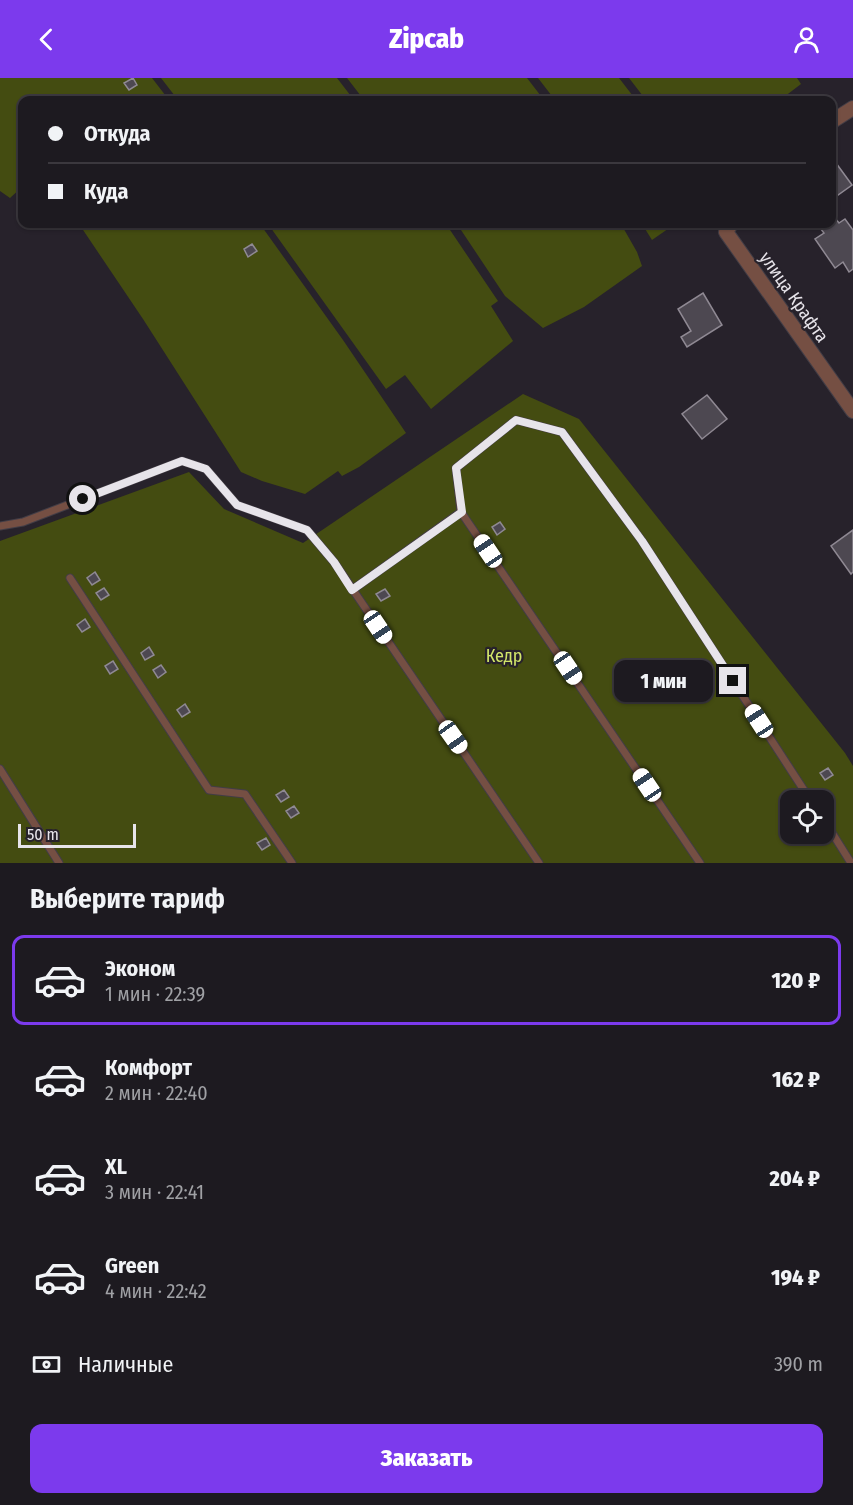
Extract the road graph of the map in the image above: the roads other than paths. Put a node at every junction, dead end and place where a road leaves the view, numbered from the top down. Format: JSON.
{"nodes":[{"id":1,"x":853,"y":108,"type":"edge"},
{"id":2,"x":836,"y":119,"type":"edge"},
{"id":3,"x":728,"y":228,"type":"edge"},
{"id":4,"x":853,"y":411,"type":"edge"},
{"id":5,"x":462,"y":512,"type":"junction"},
{"id":6,"x":0,"y":526,"type":"edge"},
{"id":7,"x":70,"y":578,"type":"dead end"},
{"id":8,"x":352,"y":590,"type":"junction"},
{"id":9,"x":0,"y":770,"type":"edge"},
{"id":10,"x":804,"y":790,"type":"edge"},
{"id":11,"x":834,"y":836,"type":"edge"},
{"id":12,"x":59,"y":863,"type":"edge"},
{"id":13,"x":292,"y":863,"type":"edge"},
{"id":14,"x":539,"y":863,"type":"edge"},
{"id":15,"x":700,"y":863,"type":"edge"},
{"id":16,"x":851,"y":863,"type":"edge"}],
"edges":[{"from":1,"to":2,"type":"street"},
{"from":3,"to":4,"type":"street","name":"улица Крафта"},
{"from":5,"to":8,"type":"lane"},
{"from":5,"to":10,"type":"lane"},
{"from":5,"to":15,"type":"lane"},
{"from":6,"to":8,"type":"lane"},
{"from":7,"to":13,"type":"lane"},
{"from":8,"to":14,"type":"lane"},
{"from":9,"to":12,"type":"lane"},
{"from":11,"to":16,"type":"lane"}]}
